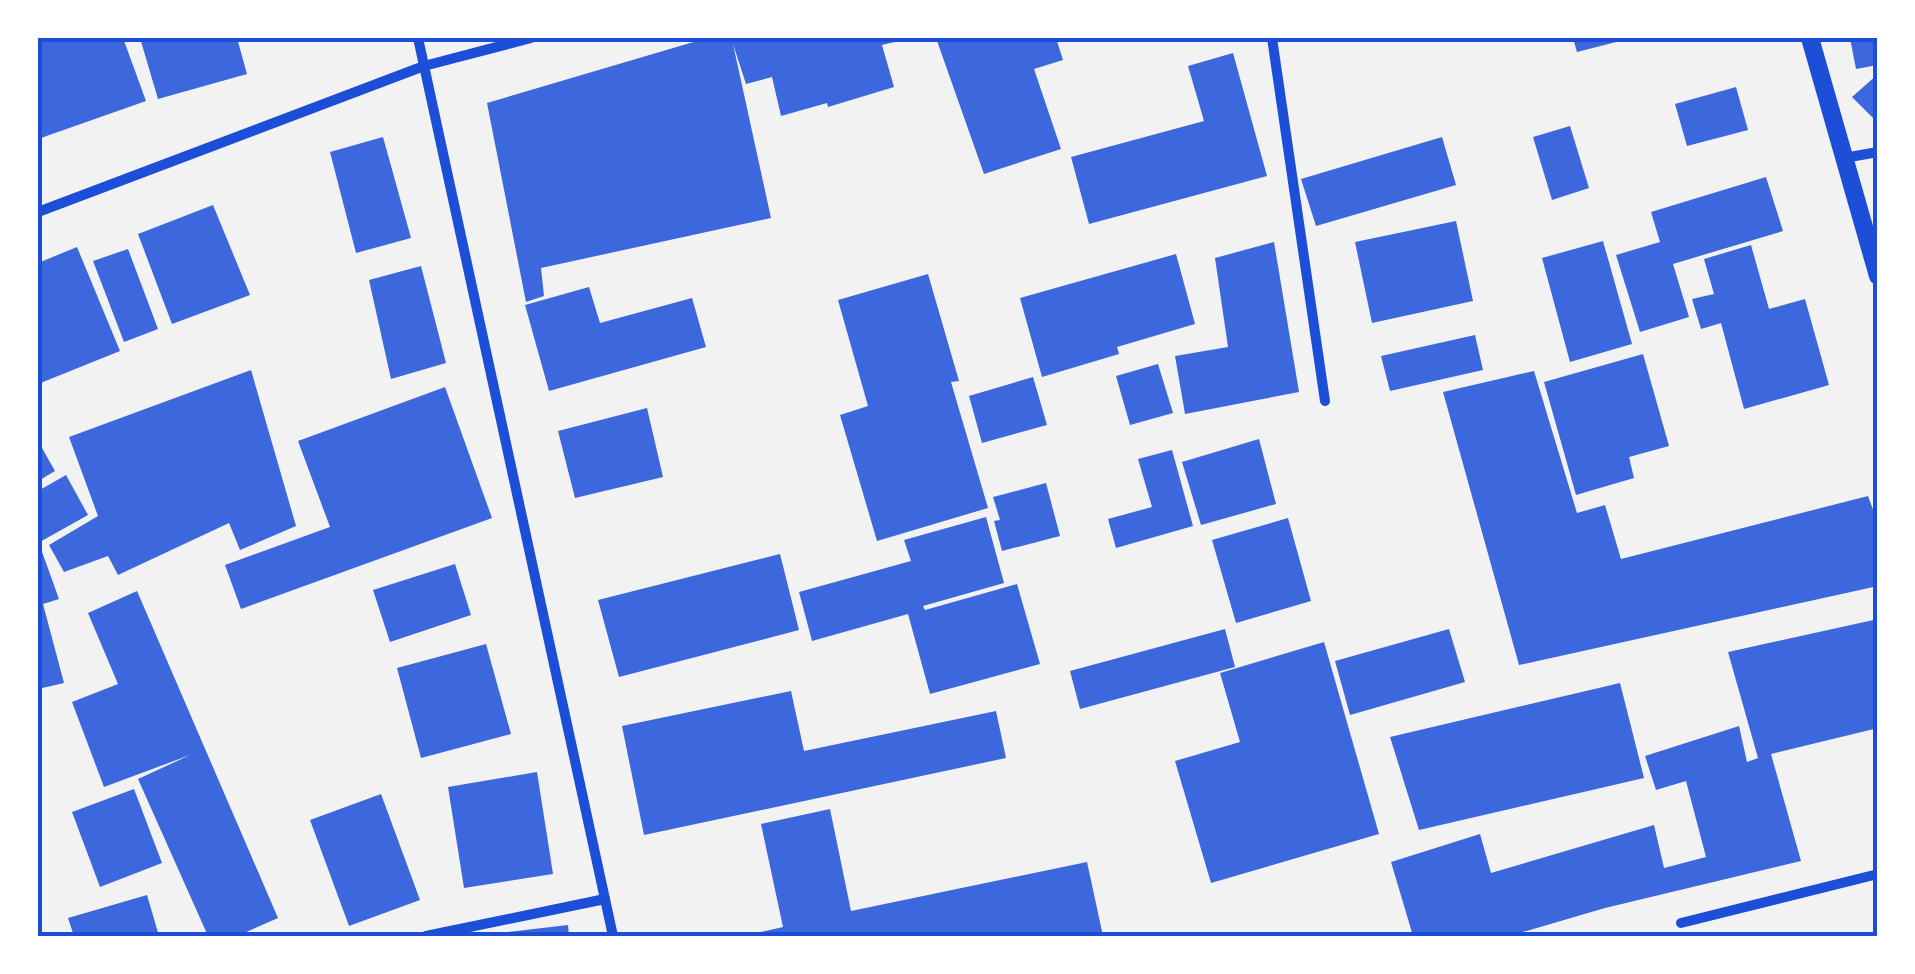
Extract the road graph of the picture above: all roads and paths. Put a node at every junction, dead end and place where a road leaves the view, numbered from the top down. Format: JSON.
{"nodes":[{"id":1,"x":418,"y":38,"type":"edge"},
{"id":2,"x":531,"y":38,"type":"edge"},
{"id":3,"x":1272,"y":38,"type":"edge"},
{"id":4,"x":1810,"y":38,"type":"edge"},
{"id":5,"x":424,"y":66,"type":"junction"},
{"id":6,"x":1878,"y":152,"type":"edge"},
{"id":7,"x":1844,"y":158,"type":"junction"},
{"id":8,"x":38,"y":212,"type":"edge"},
{"id":9,"x":1878,"y":276,"type":"edge"},
{"id":10,"x":1325,"y":401,"type":"dead end"},
{"id":11,"x":1878,"y":874,"type":"edge"},
{"id":12,"x":604,"y":899,"type":"junction"},
{"id":13,"x":1681,"y":923,"type":"dead end"},
{"id":14,"x":426,"y":936,"type":"edge"},
{"id":15,"x":613,"y":936,"type":"edge"}],
"edges":[{"from":1,"to":5,"type":"street"},
{"from":2,"to":5,"type":"street"},
{"from":3,"to":10,"type":"street"},
{"from":4,"to":7,"type":"street"},
{"from":5,"to":8,"type":"street"},
{"from":5,"to":12,"type":"street"},
{"from":6,"to":7,"type":"street"},
{"from":7,"to":9,"type":"street"},
{"from":11,"to":13,"type":"street"},
{"from":12,"to":14,"type":"street"},
{"from":12,"to":15,"type":"street"}]}
